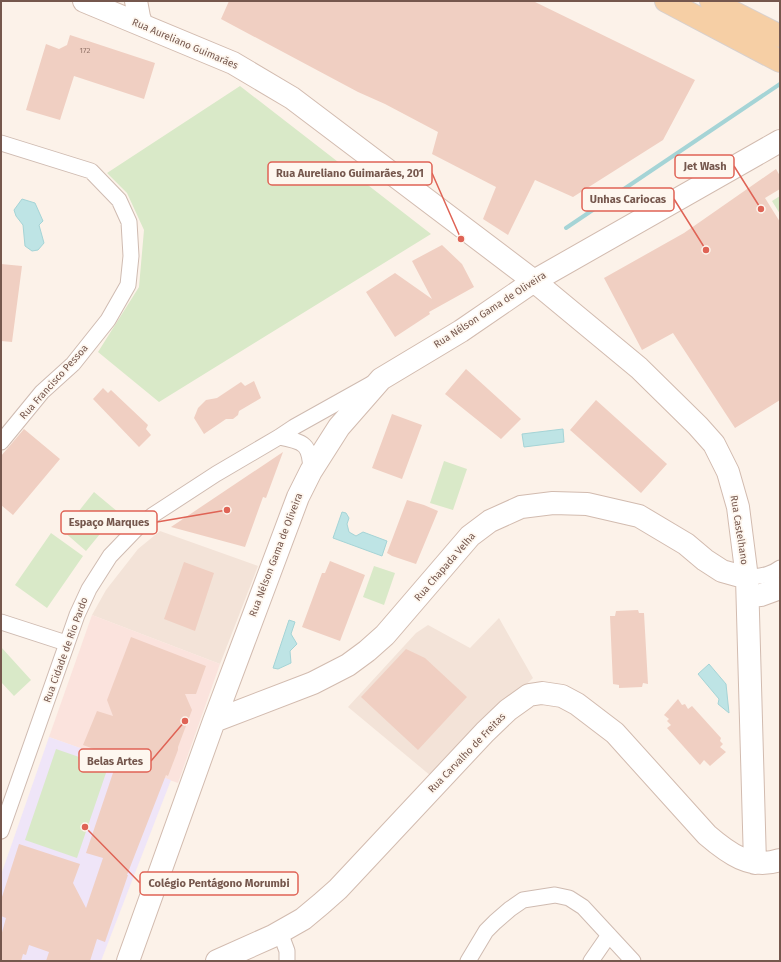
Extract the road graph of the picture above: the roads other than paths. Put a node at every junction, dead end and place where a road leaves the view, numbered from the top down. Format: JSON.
{"nodes":[{"id":1,"x":87,"y":1,"type":"edge"},
{"id":2,"x":136,"y":1,"type":"edge"},
{"id":3,"x":666,"y":1,"type":"edge"},
{"id":4,"x":711,"y":1,"type":"edge"},
{"id":5,"x":142,"y":25,"type":"junction"},
{"id":6,"x":780,"y":36,"type":"edge"},
{"id":7,"x":780,"y":61,"type":"edge"},
{"id":8,"x":780,"y":141,"type":"edge"},
{"id":9,"x":1,"y":143,"type":"edge"},
{"id":10,"x":534,"y":281,"type":"junction"},
{"id":11,"x":381,"y":379,"type":"junction"},
{"id":12,"x":280,"y":438,"type":"junction"},
{"id":13,"x":1,"y":442,"type":"edge"},
{"id":14,"x":311,"y":471,"type":"junction"},
{"id":15,"x":780,"y":568,"type":"edge"},
{"id":16,"x":747,"y":587,"type":"junction"},
{"id":17,"x":780,"y":588,"type":"edge"},
{"id":18,"x":1,"y":622,"type":"edge"},
{"id":19,"x":66,"y":643,"type":"junction"},
{"id":20,"x":214,"y":721,"type":"junction"},
{"id":21,"x":1,"y":831,"type":"edge"},
{"id":22,"x":780,"y":860,"type":"edge"},
{"id":23,"x":755,"y":863,"type":"junction"},
{"id":24,"x":280,"y":932,"type":"junction"},
{"id":25,"x":610,"y":935,"type":"junction"},
{"id":26,"x":128,"y":961,"type":"edge"},
{"id":27,"x":217,"y":961,"type":"edge"},
{"id":28,"x":287,"y":961,"type":"edge"},
{"id":29,"x":468,"y":961,"type":"edge"},
{"id":30,"x":591,"y":961,"type":"edge"},
{"id":31,"x":634,"y":961,"type":"edge"}],
"edges":[{"from":1,"to":5,"type":"street","name":"Rua Aureliano Guimarães"},
{"from":2,"to":5,"type":"street"},
{"from":3,"to":7,"type":"main road"},
{"from":4,"to":6,"type":"main road"},
{"from":5,"to":10,"type":"street","name":"Rua Aureliano Guimarães"},
{"from":8,"to":10,"type":"street","name":"Rua Nélson Gama de Oliveira"},
{"from":9,"to":13,"type":"street","name":"Rua Francisco Pessoa"},
{"from":10,"to":11,"type":"street","name":"Rua Nélson Gama de Oliveira"},
{"from":10,"to":16,"type":"street","name":"Rua Castelhano"},
{"from":11,"to":12,"type":"street","name":"Rua Cidade de Rio Pardo"},
{"from":11,"to":14,"type":"street","name":"Rua Nélson Gama de Oliveira"},
{"from":12,"to":14,"type":"street"},
{"from":12,"to":19,"type":"street","name":"Rua Cidade de Rio Pardo"},
{"from":14,"to":20,"type":"street","name":"Rua Nélson Gama de Oliveira"},
{"from":15,"to":16,"type":"street","name":"Rua Chapada Velha"},
{"from":16,"to":17,"type":"street"},
{"from":16,"to":20,"type":"street","name":"Rua Chapada Velha"},
{"from":16,"to":23,"type":"street","name":"Rua Castelhano"},
{"from":18,"to":19,"type":"street"},
{"from":19,"to":21,"type":"street","name":"Rua Cidade de Rio Pardo"},
{"from":20,"to":26,"type":"street","name":"Rua Nélson Gama de Oliveira"},
{"from":22,"to":23,"type":"street","name":"Rua Carvalho de Freitas"},
{"from":23,"to":24,"type":"street","name":"Rua Carvalho de Freitas"},
{"from":24,"to":27,"type":"street","name":"Rua Carvalho de Freitas"},
{"from":24,"to":28,"type":"street"},
{"from":25,"to":29,"type":"street"},
{"from":25,"to":30,"type":"street"},
{"from":25,"to":31,"type":"street"}]}
